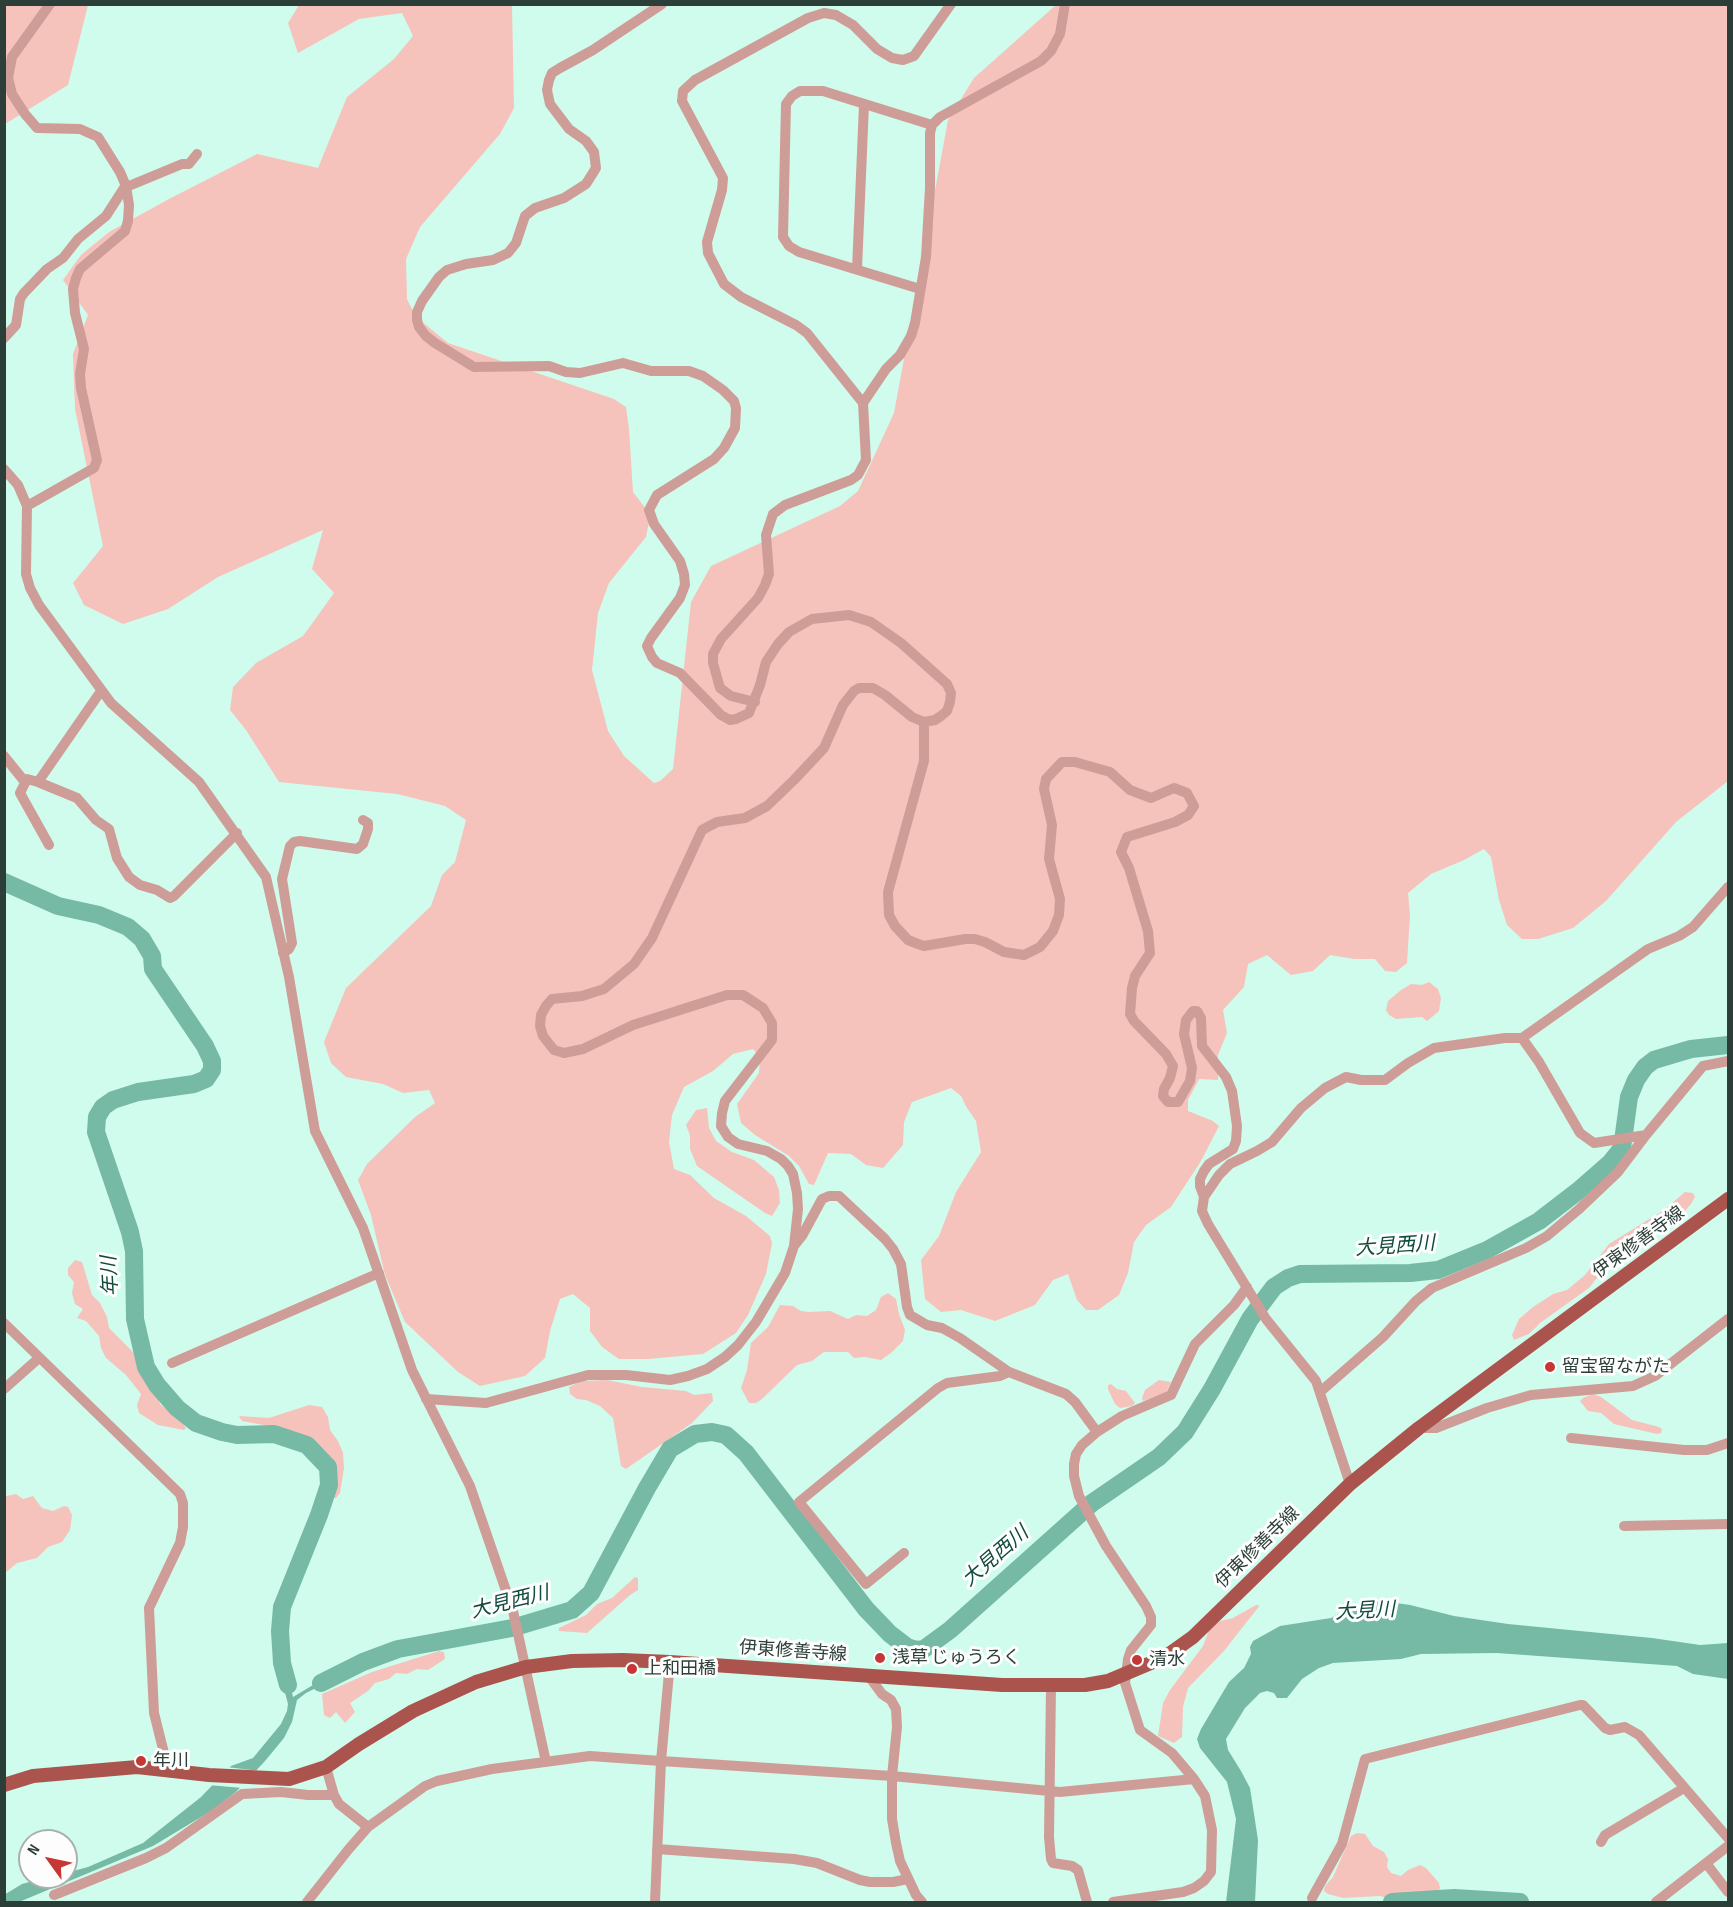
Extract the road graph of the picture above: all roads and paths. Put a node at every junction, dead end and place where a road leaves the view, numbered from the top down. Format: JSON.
{"nodes":[{"id":1,"x":50,"y":4,"type":"edge"},
{"id":2,"x":662,"y":4,"type":"edge"},
{"id":3,"x":951,"y":4,"type":"edge"},
{"id":4,"x":1065,"y":4,"type":"edge"},
{"id":5,"x":864,"y":105,"type":"junction"},
{"id":6,"x":932,"y":125,"type":"junction"},
{"id":7,"x":197,"y":154,"type":"dead end"},
{"id":8,"x":126,"y":186,"type":"junction"},
{"id":9,"x":857,"y":269,"type":"junction"},
{"id":10,"x":920,"y":289,"type":"junction"},
{"id":11,"x":4,"y":338,"type":"edge"},
{"id":12,"x":863,"y":404,"type":"junction"},
{"id":13,"x":4,"y":469,"type":"edge"},
{"id":14,"x":27,"y":506,"type":"junction"},
{"id":15,"x":101,"y":691,"type":"junction"},
{"id":16,"x":754,"y":702,"type":"junction"},
{"id":17,"x":924,"y":722,"type":"junction"},
{"id":18,"x":4,"y":756,"type":"edge"},
{"id":19,"x":25,"y":782,"type":"junction"},
{"id":20,"x":38,"y":782,"type":"junction"},
{"id":21,"x":363,"y":820,"type":"dead end"},
{"id":22,"x":237,"y":833,"type":"junction"},
{"id":23,"x":49,"y":845,"type":"dead end"},
{"id":24,"x":1728,"y":886,"type":"edge"},
{"id":25,"x":283,"y":953,"type":"junction"},
{"id":26,"x":1522,"y":1038,"type":"junction"},
{"id":27,"x":1728,"y":1061,"type":"edge"},
{"id":28,"x":1643,"y":1136,"type":"junction"},
{"id":29,"x":1203,"y":1197,"type":"junction"},
{"id":30,"x":1728,"y":1199,"type":"edge"},
{"id":31,"x":794,"y":1246,"type":"junction"},
{"id":32,"x":379,"y":1273,"type":"junction"},
{"id":33,"x":1249,"y":1291,"type":"junction"},
{"id":34,"x":1728,"y":1319,"type":"edge"},
{"id":35,"x":4,"y":1323,"type":"edge"},
{"id":36,"x":39,"y":1358,"type":"junction"},
{"id":37,"x":172,"y":1363,"type":"dead end"},
{"id":38,"x":1009,"y":1372,"type":"junction"},
{"id":39,"x":4,"y":1389,"type":"edge"},
{"id":40,"x":1320,"y":1392,"type":"junction"},
{"id":41,"x":426,"y":1399,"type":"junction"},
{"id":42,"x":1419,"y":1428,"type":"junction"},
{"id":43,"x":1097,"y":1432,"type":"junction"},
{"id":44,"x":1571,"y":1438,"type":"dead end"},
{"id":45,"x":1728,"y":1443,"type":"edge"},
{"id":46,"x":1350,"y":1484,"type":"junction"},
{"id":47,"x":1728,"y":1524,"type":"edge"},
{"id":48,"x":1624,"y":1526,"type":"dead end"},
{"id":49,"x":904,"y":1553,"type":"dead end"},
{"id":50,"x":670,"y":1662,"type":"junction"},
{"id":51,"x":526,"y":1666,"type":"junction"},
{"id":52,"x":1126,"y":1673,"type":"junction"},
{"id":53,"x":868,"y":1675,"type":"junction"},
{"id":54,"x":1051,"y":1686,"type":"junction"},
{"id":55,"x":662,"y":1761,"type":"junction"},
{"id":56,"x":546,"y":1762,"type":"junction"},
{"id":57,"x":326,"y":1767,"type":"junction"},
{"id":58,"x":168,"y":1769,"type":"junction"},
{"id":59,"x":892,"y":1776,"type":"junction"},
{"id":60,"x":1194,"y":1779,"type":"junction"},
{"id":61,"x":4,"y":1785,"type":"edge"},
{"id":62,"x":1684,"y":1788,"type":"junction"},
{"id":63,"x":1050,"y":1791,"type":"junction"},
{"id":64,"x":334,"y":1795,"type":"junction"},
{"id":65,"x":368,"y":1827,"type":"junction"},
{"id":66,"x":1728,"y":1838,"type":"edge"},
{"id":67,"x":1601,"y":1842,"type":"dead end"},
{"id":68,"x":1728,"y":1846,"type":"edge"},
{"id":69,"x":657,"y":1850,"type":"junction"},
{"id":70,"x":1706,"y":1863,"type":"junction"},
{"id":71,"x":908,"y":1879,"type":"junction"},
{"id":72,"x":1728,"y":1892,"type":"edge"},
{"id":73,"x":54,"y":1895,"type":"dead end"},
{"id":74,"x":1312,"y":1898,"type":"dead end"},
{"id":75,"x":307,"y":1902,"type":"edge"},
{"id":76,"x":654,"y":1902,"type":"edge"},
{"id":77,"x":922,"y":1902,"type":"edge"},
{"id":78,"x":1088,"y":1902,"type":"edge"},
{"id":79,"x":1113,"y":1902,"type":"edge"},
{"id":80,"x":1656,"y":1902,"type":"edge"}],
"edges":[{"from":1,"to":8,"type":"street"},
{"from":2,"to":16,"type":"street"},
{"from":3,"to":12,"type":"street"},
{"from":4,"to":6,"type":"street"},
{"from":5,"to":6,"type":"street"},
{"from":5,"to":9,"type":"street"},
{"from":5,"to":9,"type":"street"},
{"from":6,"to":10,"type":"street"},
{"from":7,"to":8,"type":"street"},
{"from":8,"to":11,"type":"street"},
{"from":8,"to":14,"type":"street"},
{"from":9,"to":10,"type":"street"},
{"from":10,"to":12,"type":"street"},
{"from":12,"to":16,"type":"street"},
{"from":13,"to":14,"type":"street"},
{"from":14,"to":15,"type":"street"},
{"from":15,"to":20,"type":"street"},
{"from":15,"to":22,"type":"street"},
{"from":16,"to":17,"type":"street"},
{"from":17,"to":29,"type":"street"},
{"from":17,"to":31,"type":"street"},
{"from":18,"to":19,"type":"street"},
{"from":19,"to":20,"type":"street"},
{"from":19,"to":23,"type":"street"},
{"from":20,"to":22,"type":"street"},
{"from":21,"to":25,"type":"street"},
{"from":22,"to":25,"type":"street"},
{"from":24,"to":26,"type":"street"},
{"from":25,"to":32,"type":"street"},
{"from":26,"to":28,"type":"street"},
{"from":26,"to":29,"type":"street"},
{"from":27,"to":28,"type":"street"},
{"from":28,"to":40,"type":"street"},
{"from":29,"to":33,"type":"street"},
{"from":30,"to":42,"type":"main road","name":"伊東修善寺線"},
{"from":31,"to":38,"type":"street"},
{"from":31,"to":41,"type":"street"},
{"from":32,"to":37,"type":"street"},
{"from":32,"to":41,"type":"street"},
{"from":33,"to":40,"type":"street"},
{"from":33,"to":43,"type":"street"},
{"from":34,"to":42,"type":"street"},
{"from":35,"to":36,"type":"street"},
{"from":36,"to":39,"type":"street"},
{"from":36,"to":58,"type":"street"},
{"from":38,"to":43,"type":"street"},
{"from":38,"to":49,"type":"street"},
{"from":40,"to":46,"type":"street"},
{"from":41,"to":51,"type":"street"},
{"from":42,"to":46,"type":"main road","name":"伊東修善寺線"},
{"from":43,"to":52,"type":"street"},
{"from":44,"to":45,"type":"street"},
{"from":46,"to":52,"type":"main road","name":"伊東修善寺線"},
{"from":47,"to":48,"type":"street"},
{"from":50,"to":51,"type":"main road","name":"伊東修善寺線"},
{"from":50,"to":53,"type":"main road","name":"伊東修善寺線"},
{"from":50,"to":55,"type":"street"},
{"from":51,"to":56,"type":"street"},
{"from":51,"to":57,"type":"main road","name":"伊東修善寺線"},
{"from":52,"to":54,"type":"main road","name":"伊東修善寺線"},
{"from":52,"to":60,"type":"street"},
{"from":53,"to":54,"type":"main road","name":"伊東修善寺線"},
{"from":53,"to":59,"type":"street"},
{"from":54,"to":63,"type":"street"},
{"from":55,"to":56,"type":"street"},
{"from":55,"to":59,"type":"street"},
{"from":55,"to":69,"type":"street"},
{"from":56,"to":65,"type":"street"},
{"from":57,"to":58,"type":"main road","name":"伊東修善寺線"},
{"from":57,"to":64,"type":"street"},
{"from":58,"to":61,"type":"main road","name":"伊東修善寺線"},
{"from":59,"to":63,"type":"street"},
{"from":59,"to":71,"type":"street"},
{"from":60,"to":63,"type":"street"},
{"from":60,"to":79,"type":"street"},
{"from":62,"to":66,"type":"street"},
{"from":62,"to":67,"type":"street"},
{"from":62,"to":74,"type":"street"},
{"from":63,"to":78,"type":"street"},
{"from":64,"to":65,"type":"street"},
{"from":64,"to":73,"type":"street"},
{"from":65,"to":75,"type":"street"},
{"from":68,"to":70,"type":"street"},
{"from":69,"to":71,"type":"street"},
{"from":69,"to":76,"type":"street"},
{"from":70,"to":72,"type":"street"},
{"from":70,"to":80,"type":"street"},
{"from":71,"to":77,"type":"street"}]}
